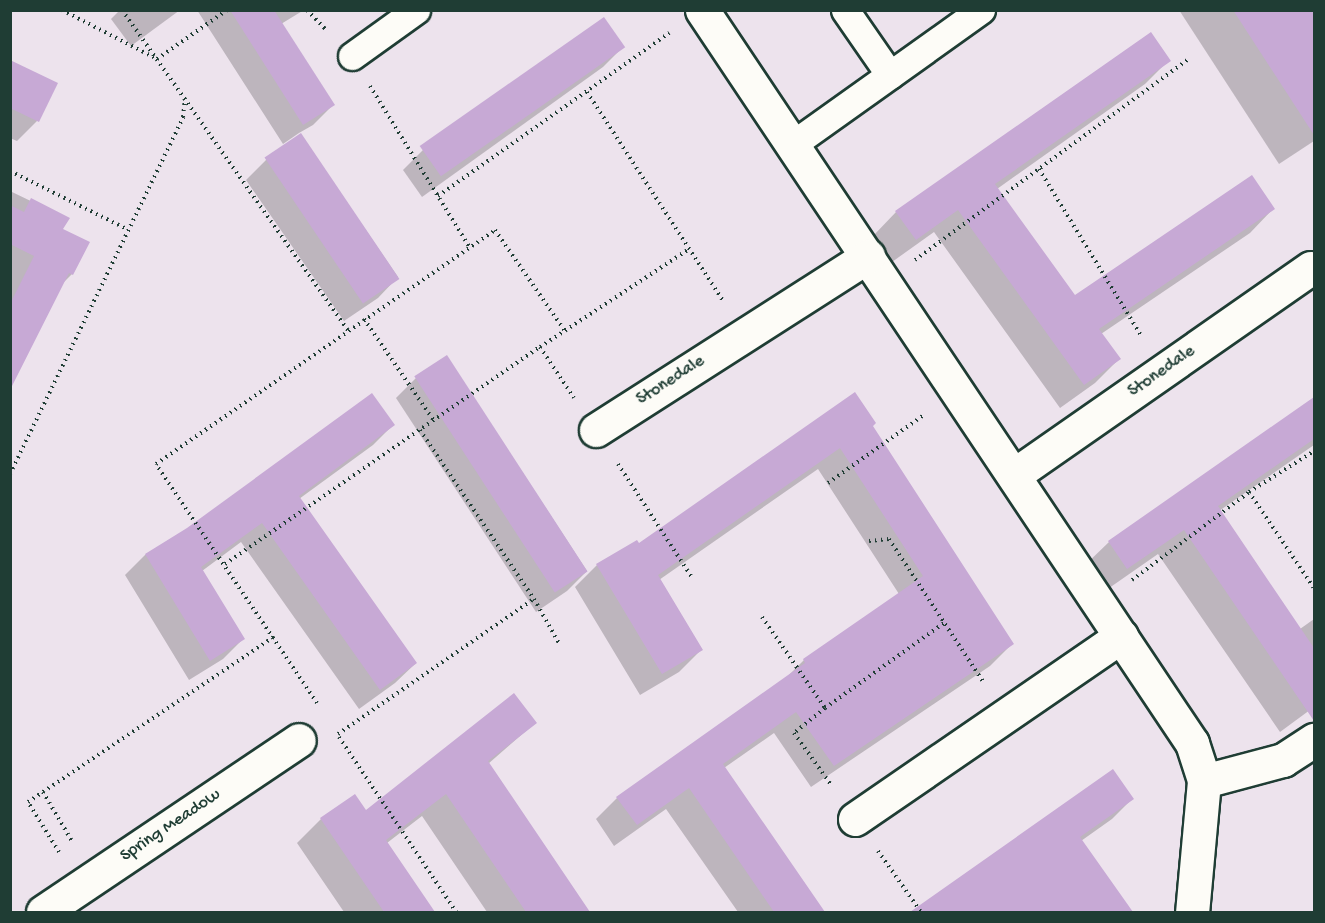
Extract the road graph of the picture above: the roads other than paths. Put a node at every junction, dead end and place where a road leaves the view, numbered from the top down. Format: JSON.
{"nodes":[{"id":1,"x":416,"y":10,"type":"edge"},
{"id":2,"x":845,"y":10,"type":"edge"},
{"id":3,"x":981,"y":10,"type":"edge"},
{"id":4,"x":702,"y":11,"type":"edge"},
{"id":5,"x":352,"y":56,"type":"road end"},
{"id":6,"x":890,"y":75,"type":"junction"},
{"id":7,"x":793,"y":144,"type":"junction"},
{"id":8,"x":1311,"y":268,"type":"dead end"},
{"id":9,"x":877,"y":269,"type":"junction"},
{"id":10,"x":596,"y":429,"type":"road end"},
{"id":11,"x":1014,"y":475,"type":"junction"},
{"id":12,"x":1121,"y":636,"type":"junction"},
{"id":13,"x":299,"y":740,"type":"road end"},
{"id":14,"x":1314,"y":740,"type":"edge"},
{"id":15,"x":1204,"y":781,"type":"junction"},
{"id":16,"x":855,"y":819,"type":"road end"},
{"id":17,"x":43,"y":912,"type":"edge"},
{"id":18,"x":1192,"y":912,"type":"edge"}],
"edges":[{"from":1,"to":5,"type":"lane"},
{"from":2,"to":6,"type":"lane"},
{"from":3,"to":6,"type":"lane"},
{"from":4,"to":7,"type":"street"},
{"from":6,"to":7,"type":"lane"},
{"from":7,"to":9,"type":"street"},
{"from":8,"to":11,"type":"street","name":"Stonedale"},
{"from":9,"to":10,"type":"street","name":"Stonedale"},
{"from":9,"to":11,"type":"street"},
{"from":11,"to":12,"type":"street"},
{"from":12,"to":15,"type":"street"},
{"from":12,"to":16,"type":"street"},
{"from":13,"to":17,"type":"street","name":"Spring Meadow"},
{"from":14,"to":15,"type":"street"},
{"from":15,"to":18,"type":"street"}]}
